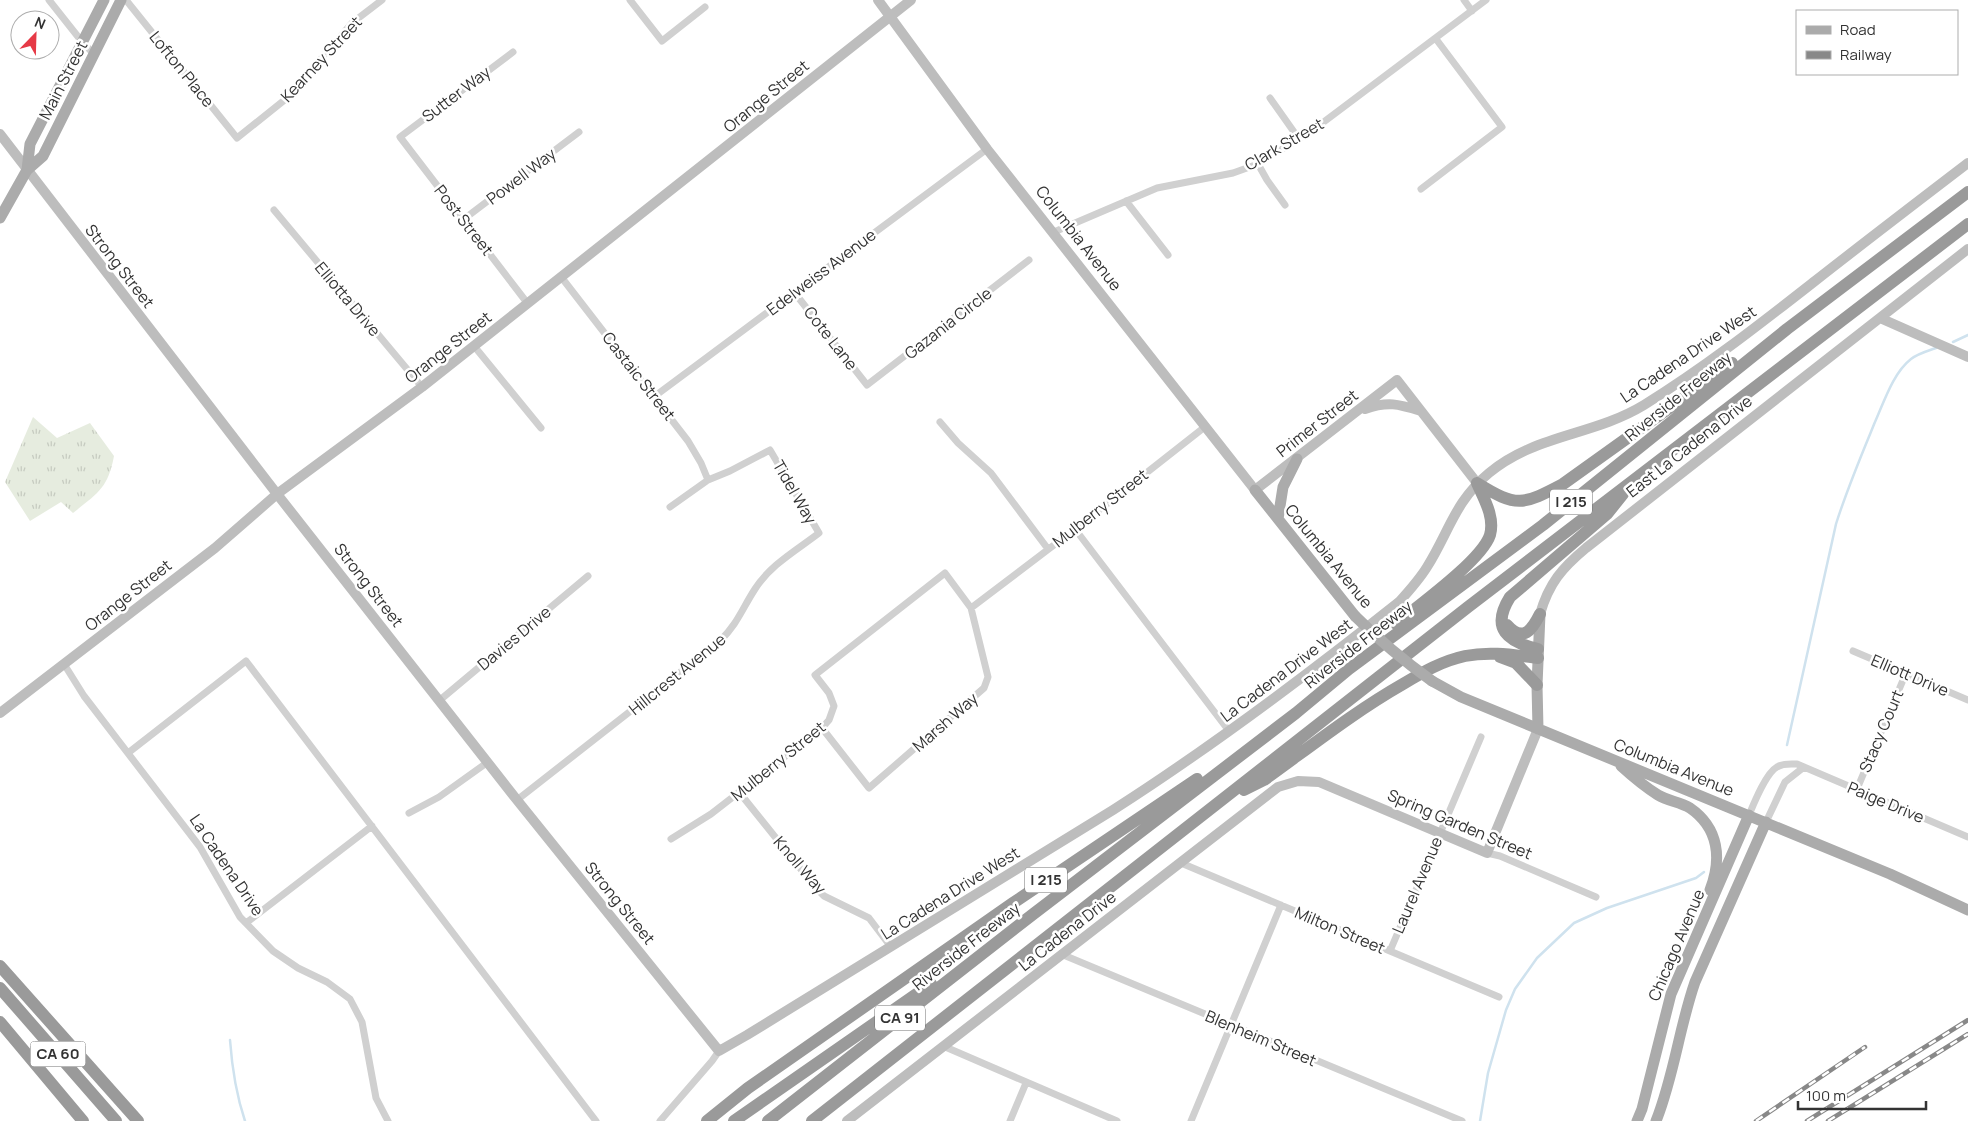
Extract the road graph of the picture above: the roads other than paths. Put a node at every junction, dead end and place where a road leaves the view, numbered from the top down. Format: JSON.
{"nodes":[{"id":1,"x":49,"y":0,"type":"edge"},
{"id":2,"x":104,"y":0,"type":"edge"},
{"id":3,"x":121,"y":0,"type":"edge"},
{"id":4,"x":126,"y":0,"type":"edge"},
{"id":5,"x":382,"y":0,"type":"edge"},
{"id":6,"x":630,"y":0,"type":"edge"},
{"id":7,"x":878,"y":0,"type":"edge"},
{"id":8,"x":911,"y":0,"type":"edge"},
{"id":9,"x":1464,"y":0,"type":"edge"},
{"id":10,"x":1486,"y":0,"type":"edge"},
{"id":11,"x":705,"y":7,"type":"dead end"},
{"id":12,"x":1472,"y":11,"type":"junction"},
{"id":13,"x":891,"y":16,"type":"junction"},
{"id":14,"x":1436,"y":39,"type":"junction"},
{"id":15,"x":83,"y":43,"type":"junction"},
{"id":16,"x":513,"y":52,"type":"dead end"},
{"id":17,"x":94,"y":54,"type":"junction"},
{"id":18,"x":1270,"y":98,"type":"dead end"},
{"id":19,"x":579,"y":132,"type":"dead end"},
{"id":20,"x":0,"y":134,"type":"edge"},
{"id":21,"x":400,"y":137,"type":"joint"},
{"id":22,"x":237,"y":138,"type":"joint"},
{"id":23,"x":1299,"y":139,"type":"junction"},
{"id":24,"x":988,"y":149,"type":"junction"},
{"id":25,"x":1968,"y":163,"type":"edge"},
{"id":26,"x":1258,"y":164,"type":"junction"},
{"id":27,"x":28,"y":170,"type":"junction"},
{"id":28,"x":1421,"y":190,"type":"dead end"},
{"id":29,"x":1968,"y":192,"type":"edge"},
{"id":30,"x":1126,"y":201,"type":"junction"},
{"id":31,"x":1285,"y":204,"type":"dead end"},
{"id":32,"x":274,"y":210,"type":"dead end"},
{"id":33,"x":0,"y":218,"type":"edge"},
{"id":34,"x":464,"y":219,"type":"junction"},
{"id":35,"x":1968,"y":224,"type":"edge"},
{"id":36,"x":1054,"y":232,"type":"junction"},
{"id":37,"x":1968,"y":249,"type":"edge"},
{"id":38,"x":1168,"y":255,"type":"dead end"},
{"id":39,"x":1029,"y":260,"type":"dead end"},
{"id":40,"x":562,"y":278,"type":"junction"},
{"id":41,"x":794,"y":292,"type":"junction"},
{"id":42,"x":528,"y":304,"type":"junction"},
{"id":43,"x":1880,"y":318,"type":"junction"},
{"id":44,"x":1787,"y":329,"type":"junction"},
{"id":45,"x":474,"y":346,"type":"junction"},
{"id":46,"x":1968,"y":357,"type":"edge"},
{"id":47,"x":867,"y":385,"type":"joint"},
{"id":48,"x":422,"y":387,"type":"junction"},
{"id":49,"x":655,"y":396,"type":"junction"},
{"id":50,"x":1422,"y":411,"type":"junction"},
{"id":51,"x":1357,"y":412,"type":"junction"},
{"id":52,"x":940,"y":422,"type":"dead end"},
{"id":53,"x":1206,"y":426,"type":"junction"},
{"id":54,"x":541,"y":428,"type":"dead end"},
{"id":55,"x":1297,"y":459,"type":"junction"},
{"id":56,"x":1637,"y":477,"type":"junction"},
{"id":57,"x":708,"y":480,"type":"junction"},
{"id":58,"x":1477,"y":483,"type":"junction"},
{"id":59,"x":1255,"y":490,"type":"junction"},
{"id":60,"x":277,"y":494,"type":"junction"},
{"id":61,"x":670,"y":507,"type":"dead end"},
{"id":62,"x":1278,"y":519,"type":"junction"},
{"id":63,"x":1074,"y":529,"type":"junction"},
{"id":64,"x":819,"y":533,"type":"joint"},
{"id":65,"x":1048,"y":549,"type":"junction"},
{"id":66,"x":945,"y":574,"type":"joint"},
{"id":67,"x":588,"y":576,"type":"dead end"},
{"id":68,"x":971,"y":608,"type":"junction"},
{"id":69,"x":1502,"y":614,"type":"junction"},
{"id":70,"x":1540,"y":614,"type":"junction"},
{"id":71,"x":1853,"y":651,"type":"dead end"},
{"id":72,"x":1538,"y":653,"type":"junction"},
{"id":73,"x":1488,"y":654,"type":"junction"},
{"id":74,"x":64,"y":664,"type":"junction"},
{"id":75,"x":1349,"y":669,"type":"junction"},
{"id":76,"x":1906,"y":673,"type":"junction"},
{"id":77,"x":1537,"y":685,"type":"junction"},
{"id":78,"x":440,"y":700,"type":"junction"},
{"id":79,"x":1968,"y":700,"type":"edge"},
{"id":80,"x":1296,"y":713,"type":"junction"},
{"id":81,"x":0,"y":714,"type":"edge"},
{"id":82,"x":822,"y":728,"type":"junction"},
{"id":83,"x":1538,"y":729,"type":"junction"},
{"id":84,"x":1229,"y":731,"type":"junction"},
{"id":85,"x":1481,"y":736,"type":"dead end"},
{"id":86,"x":128,"y":753,"type":"junction"},
{"id":87,"x":1616,"y":761,"type":"junction"},
{"id":88,"x":488,"y":762,"type":"junction"},
{"id":89,"x":1804,"y":767,"type":"junction"},
{"id":90,"x":1311,"y":780,"type":"joint"},
{"id":91,"x":1857,"y":790,"type":"junction"},
{"id":92,"x":739,"y":792,"type":"junction"},
{"id":93,"x":517,"y":800,"type":"junction"},
{"id":94,"x":1217,"y":803,"type":"junction"},
{"id":95,"x":409,"y":813,"type":"dead end"},
{"id":96,"x":1749,"y":816,"type":"junction"},
{"id":97,"x":1766,"y":822,"type":"junction"},
{"id":98,"x":372,"y":826,"type":"junction"},
{"id":99,"x":1440,"y":832,"type":"junction"},
{"id":100,"x":1968,"y":837,"type":"edge"},
{"id":101,"x":671,"y":839,"type":"dead end"},
{"id":102,"x":1487,"y":853,"type":"junction"},
{"id":103,"x":1181,"y":863,"type":"junction"},
{"id":104,"x":1596,"y":897,"type":"dead end"},
{"id":105,"x":1281,"y":905,"type":"junction"},
{"id":106,"x":1968,"y":910,"type":"edge"},
{"id":107,"x":1032,"y":915,"type":"junction"},
{"id":108,"x":246,"y":923,"type":"junction"},
{"id":109,"x":1699,"y":930,"type":"junction"},
{"id":110,"x":890,"y":947,"type":"junction"},
{"id":111,"x":1390,"y":951,"type":"junction"},
{"id":112,"x":1061,"y":954,"type":"junction"},
{"id":113,"x":0,"y":960,"type":"edge"},
{"id":114,"x":0,"y":966,"type":"edge"},
{"id":115,"x":0,"y":988,"type":"edge"},
{"id":116,"x":1499,"y":997,"type":"dead end"},
{"id":117,"x":38,"y":1006,"type":"junction"},
{"id":118,"x":0,"y":1022,"type":"edge"},
{"id":119,"x":1231,"y":1025,"type":"junction"},
{"id":120,"x":943,"y":1046,"type":"junction"},
{"id":121,"x":719,"y":1051,"type":"junction"},
{"id":122,"x":41,"y":1071,"type":"junction"},
{"id":123,"x":1026,"y":1083,"type":"junction"},
{"id":124,"x":74,"y":1121,"type":"edge"},
{"id":125,"x":83,"y":1121,"type":"edge"},
{"id":126,"x":116,"y":1121,"type":"edge"},
{"id":127,"x":138,"y":1121,"type":"edge"},
{"id":128,"x":388,"y":1121,"type":"edge"},
{"id":129,"x":596,"y":1121,"type":"edge"},
{"id":130,"x":660,"y":1121,"type":"edge"},
{"id":131,"x":707,"y":1121,"type":"edge"},
{"id":132,"x":734,"y":1121,"type":"edge"},
{"id":133,"x":768,"y":1121,"type":"edge"},
{"id":134,"x":812,"y":1121,"type":"edge"},
{"id":135,"x":847,"y":1121,"type":"edge"},
{"id":136,"x":1010,"y":1121,"type":"edge"},
{"id":137,"x":1117,"y":1121,"type":"edge"},
{"id":138,"x":1191,"y":1121,"type":"edge"},
{"id":139,"x":1462,"y":1121,"type":"edge"},
{"id":140,"x":1637,"y":1121,"type":"edge"},
{"id":141,"x":1656,"y":1121,"type":"edge"}],
"edges":[{"from":1,"to":15,"type":"street"},
{"from":2,"to":15,"type":"main road","name":"Main Street"},
{"from":3,"to":17,"type":"main road","name":"Main Street"},
{"from":4,"to":22,"type":"street","name":"Lofton Place"},
{"from":5,"to":22,"type":"street","name":"Kearney Street"},
{"from":6,"to":11,"type":"street"},
{"from":7,"to":13,"type":"street","name":"Columbia Avenue"},
{"from":8,"to":13,"type":"street","name":"Orange Street"},
{"from":9,"to":12,"type":"street"},
{"from":10,"to":12,"type":"street","name":"Clark Street"},
{"from":12,"to":14,"type":"street","name":"Clark Street"},
{"from":13,"to":24,"type":"street","name":"Columbia Avenue"},
{"from":13,"to":40,"type":"street","name":"Orange Street"},
{"from":14,"to":23,"type":"street","name":"Clark Street"},
{"from":14,"to":28,"type":"street"},
{"from":15,"to":17,"type":"street"},
{"from":15,"to":27,"type":"main road","name":"Main Street"},
{"from":16,"to":21,"type":"street","name":"Sutter Way"},
{"from":17,"to":27,"type":"main road","name":"Main Street"},
{"from":18,"to":23,"type":"street"},
{"from":19,"to":34,"type":"street","name":"Powell Way"},
{"from":20,"to":27,"type":"street","name":"Strong Street"},
{"from":21,"to":34,"type":"street","name":"Post Street"},
{"from":23,"to":26,"type":"street","name":"Clark Street"},
{"from":24,"to":36,"type":"street","name":"Columbia Avenue"},
{"from":24,"to":41,"type":"street","name":"Edelweiss Avenue"},
{"from":25,"to":58,"type":"street","name":"La Cadena Drive West"},
{"from":26,"to":30,"type":"street","name":"Clark Street"},
{"from":26,"to":31,"type":"street"},
{"from":27,"to":33,"type":"main road","name":"Main Street"},
{"from":27,"to":60,"type":"street","name":"Strong Street"},
{"from":29,"to":44,"type":"highway","name":"Riverside Freeway","number":"I 215"},
{"from":30,"to":36,"type":"street","name":"Clark Street"},
{"from":30,"to":38,"type":"street"},
{"from":32,"to":48,"type":"street","name":"Elliotta Drive"},
{"from":34,"to":42,"type":"street","name":"Post Street"},
{"from":35,"to":56,"type":"highway","number":"I 215"},
{"from":36,"to":53,"type":"street","name":"Columbia Avenue"},
{"from":37,"to":43,"type":"street","name":"East La Cadena Drive"},
{"from":39,"to":47,"type":"street","name":"Gazania Circle"},
{"from":40,"to":42,"type":"street","name":"Orange Street"},
{"from":40,"to":49,"type":"street","name":"Castaic Street"},
{"from":41,"to":47,"type":"street","name":"Cote Lane"},
{"from":41,"to":49,"type":"street","name":"Edelweiss Avenue"},
{"from":42,"to":45,"type":"street","name":"Orange Street"},
{"from":43,"to":46,"type":"street"},
{"from":43,"to":70,"type":"street","name":"East La Cadena Drive"},
{"from":44,"to":58,"type":"highway"},
{"from":44,"to":75,"type":"highway","name":"Riverside Freeway","number":"I 215"},
{"from":45,"to":48,"type":"street","name":"Orange Street"},
{"from":45,"to":54,"type":"street"},
{"from":48,"to":60,"type":"street","name":"Orange Street"},
{"from":49,"to":57,"type":"street","name":"Castaic Street"},
{"from":50,"to":51,"type":"street"},
{"from":50,"to":51,"type":"street","name":"Primer Street"},
{"from":50,"to":58,"type":"street"},
{"from":51,"to":55,"type":"street","name":"Primer Street"},
{"from":52,"to":65,"type":"street"},
{"from":53,"to":59,"type":"street","name":"Columbia Avenue"},
{"from":53,"to":63,"type":"street","name":"Mulberry Street"},
{"from":55,"to":59,"type":"street","name":"Primer Street"},
{"from":55,"to":62,"type":"main road"},
{"from":56,"to":69,"type":"highway"},
{"from":56,"to":94,"type":"highway","number":"I 215"},
{"from":57,"to":61,"type":"street"},
{"from":57,"to":64,"type":"street","name":"Tidel Way"},
{"from":58,"to":75,"type":"highway"},
{"from":58,"to":84,"type":"street","name":"La Cadena Drive West"},
{"from":59,"to":62,"type":"main road","name":"Columbia Avenue"},
{"from":60,"to":74,"type":"street","name":"Orange Street"},
{"from":60,"to":78,"type":"street","name":"Strong Street"},
{"from":62,"to":83,"type":"main road","name":"Columbia Avenue","bridge":true},
{"from":63,"to":65,"type":"street","name":"Mulberry Street"},
{"from":63,"to":84,"type":"street"},
{"from":64,"to":93,"type":"street","name":"Hillcrest Avenue"},
{"from":65,"to":68,"type":"street","name":"Mulberry Street"},
{"from":66,"to":68,"type":"street","name":"Marsh Way"},
{"from":66,"to":82,"type":"street","name":"Mulberry Street"},
{"from":67,"to":78,"type":"street","name":"Davies Drive"},
{"from":68,"to":82,"type":"street","name":"Marsh Way"},
{"from":69,"to":70,"type":"highway"},
{"from":69,"to":72,"type":"highway"},
{"from":70,"to":72,"type":"main road","name":"East La Cadena Drive"},
{"from":71,"to":76,"type":"street","name":"Elliott Drive"},
{"from":72,"to":73,"type":"highway"},
{"from":72,"to":77,"type":"main road","name":"East La Cadena Drive"},
{"from":73,"to":77,"type":"highway"},
{"from":73,"to":94,"type":"highway"},
{"from":74,"to":81,"type":"street","name":"Orange Street"},
{"from":74,"to":86,"type":"street","name":"La Cadena Drive"},
{"from":75,"to":80,"type":"highway","name":"Riverside Freeway","number":"I 215"},
{"from":76,"to":79,"type":"street","name":"Elliott Drive"},
{"from":76,"to":91,"type":"street","name":"Stacy Court"},
{"from":77,"to":83,"type":"main road","name":"East La Cadena Drive"},
{"from":78,"to":88,"type":"street","name":"Strong Street"},
{"from":80,"to":107,"type":"highway","name":"Riverside Freeway","number":"CA 91"},
{"from":80,"to":131,"type":"highway","number":"I 215"},
{"from":82,"to":92,"type":"street","name":"Mulberry Street"},
{"from":83,"to":87,"type":"main road","name":"Columbia Avenue"},
{"from":83,"to":102,"type":"street"},
{"from":84,"to":110,"type":"street","name":"La Cadena Drive West"},
{"from":85,"to":99,"type":"street","name":"Laurel Avenue"},
{"from":86,"to":98,"type":"street"},
{"from":86,"to":108,"type":"street","name":"La Cadena Drive"},
{"from":87,"to":96,"type":"main road","name":"Columbia Avenue"},
{"from":87,"to":109,"type":"main road"},
{"from":88,"to":93,"type":"street","name":"Strong Street"},
{"from":88,"to":95,"type":"street"},
{"from":89,"to":91,"type":"street","name":"Paige Drive"},
{"from":89,"to":96,"type":"street","name":"Paige Drive"},
{"from":89,"to":97,"type":"street"},
{"from":90,"to":99,"type":"street","name":"Spring Garden Street"},
{"from":90,"to":103,"type":"street","name":"La Cadena Drive"},
{"from":91,"to":100,"type":"street","name":"Paige Drive"},
{"from":92,"to":101,"type":"street","name":"Mulberry Street"},
{"from":92,"to":110,"type":"street","name":"Knoll Way"},
{"from":93,"to":121,"type":"street","name":"Strong Street"},
{"from":94,"to":134,"type":"highway","number":"I 215"},
{"from":96,"to":97,"type":"main road","name":"Columbia Avenue"},
{"from":96,"to":109,"type":"main road","name":"Chicago Avenue"},
{"from":97,"to":106,"type":"main road","name":"Columbia Avenue"},
{"from":97,"to":141,"type":"main road","name":"Chicago Avenue"},
{"from":98,"to":108,"type":"street"},
{"from":98,"to":129,"type":"street"},
{"from":99,"to":102,"type":"street","name":"Spring Garden Street"},
{"from":99,"to":111,"type":"street","name":"Laurel Avenue"},
{"from":102,"to":104,"type":"street","name":"Spring Garden Street"},
{"from":103,"to":105,"type":"street","name":"Milton Street"},
{"from":103,"to":112,"type":"street","name":"La Cadena Drive"},
{"from":105,"to":111,"type":"street","name":"Milton Street"},
{"from":105,"to":119,"type":"street"},
{"from":107,"to":132,"type":"highway"},
{"from":107,"to":133,"type":"highway","name":"Riverside Freeway","number":"CA 91"},
{"from":108,"to":128,"type":"street","name":"La Cadena Drive"},
{"from":109,"to":140,"type":"main road","name":"Chicago Avenue"},
{"from":110,"to":121,"type":"street","name":"La Cadena Drive West"},
{"from":111,"to":116,"type":"street","name":"Milton Street"},
{"from":112,"to":119,"type":"street","name":"Blenheim Street"},
{"from":112,"to":120,"type":"street","name":"La Cadena Drive"},
{"from":113,"to":117,"type":"highway"},
{"from":114,"to":117,"type":"highway"},
{"from":115,"to":126,"type":"highway","number":"CA 60"},
{"from":117,"to":127,"type":"highway"},
{"from":118,"to":122,"type":"highway","number":"CA 60"},
{"from":119,"to":138,"type":"street"},
{"from":119,"to":139,"type":"street","name":"Blenheim Street"},
{"from":120,"to":123,"type":"street"},
{"from":120,"to":135,"type":"street","name":"La Cadena Drive"},
{"from":121,"to":130,"type":"street"},
{"from":122,"to":124,"type":"highway"},
{"from":122,"to":125,"type":"highway","number":"CA 60"},
{"from":123,"to":136,"type":"street"},
{"from":123,"to":137,"type":"street"}]}
